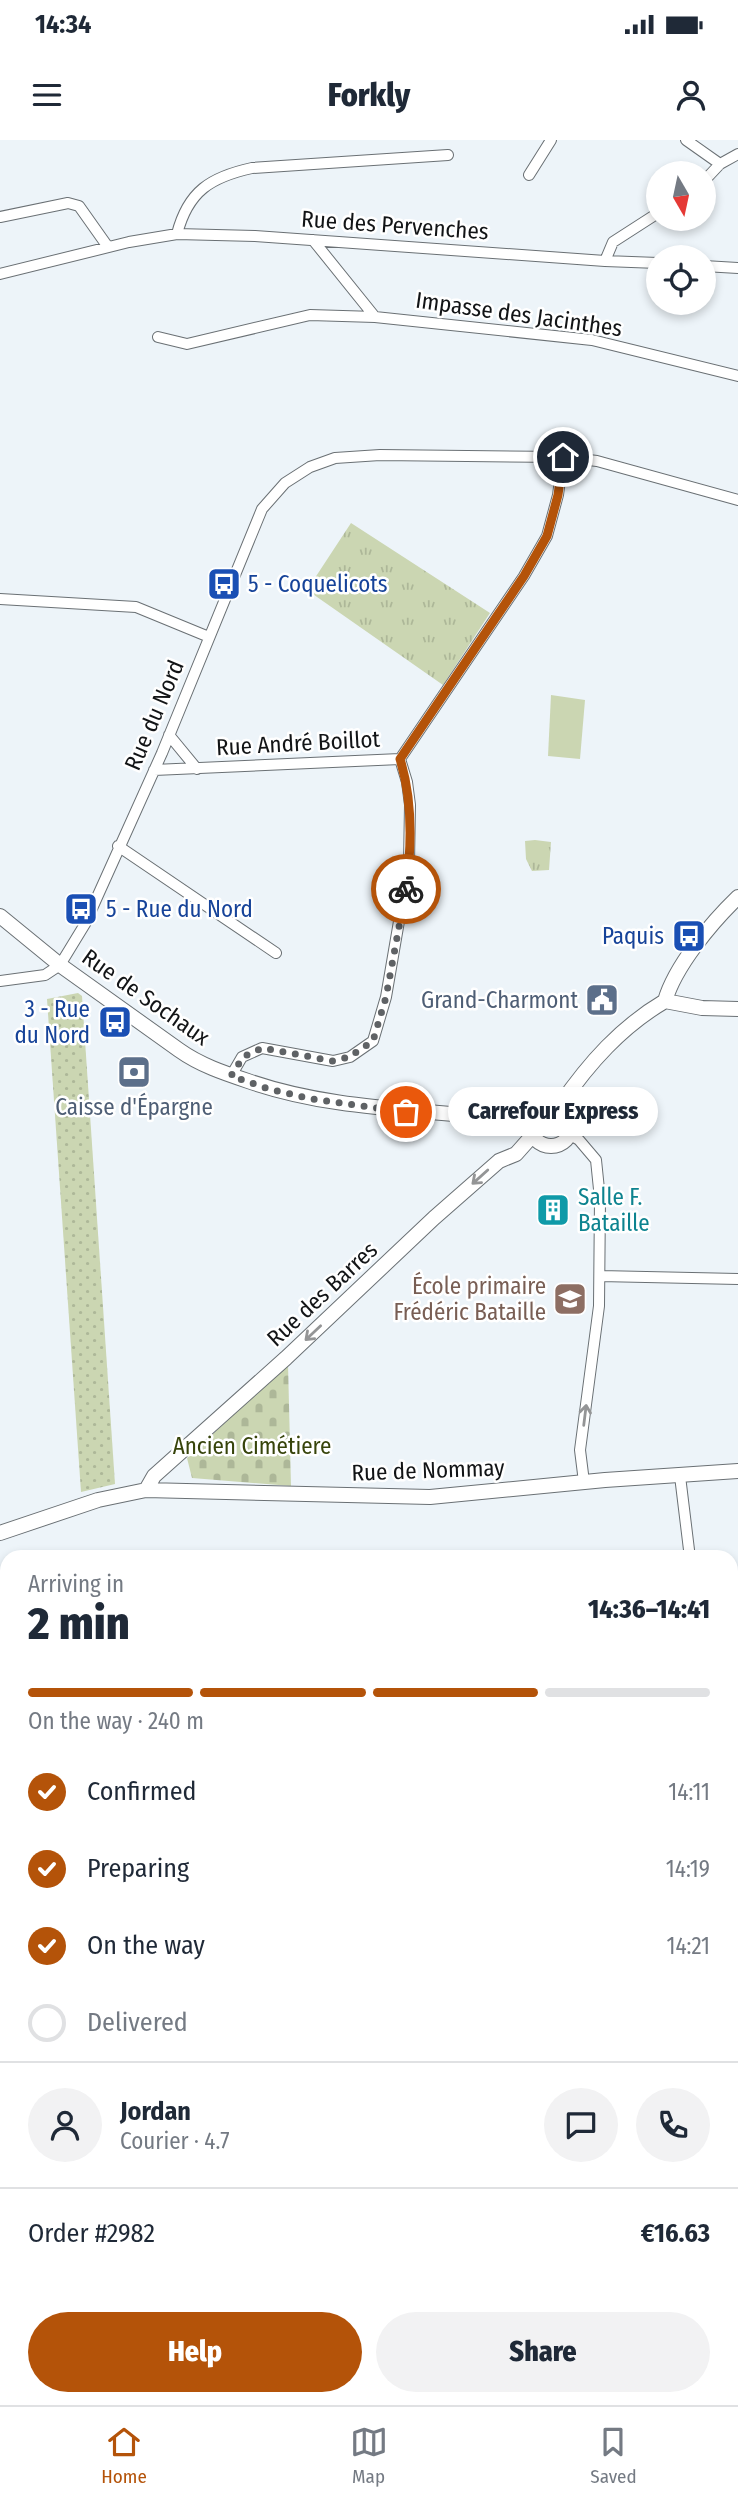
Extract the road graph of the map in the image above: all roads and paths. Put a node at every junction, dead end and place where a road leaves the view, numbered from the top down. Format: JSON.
{"nodes":[{"id":1,"x":551,"y":140,"type":"edge"},
{"id":2,"x":685,"y":140,"type":"edge"},
{"id":3,"x":738,"y":153,"type":"edge"},
{"id":4,"x":448,"y":155,"type":"dead end"},
{"id":5,"x":720,"y":164,"type":"junction"},
{"id":6,"x":716,"y":168,"type":"edge"},
{"id":7,"x":529,"y":175,"type":"dead end"},
{"id":8,"x":0,"y":216,"type":"edge"},
{"id":9,"x":646,"y":221,"type":"edge"},
{"id":10,"x":177,"y":234,"type":"junction"},
{"id":11,"x":313,"y":240,"type":"junction"},
{"id":12,"x":108,"y":247,"type":"junction"},
{"id":13,"x":605,"y":261,"type":"junction"},
{"id":14,"x":646,"y":263,"type":"edge"},
{"id":15,"x":716,"y":267,"type":"edge"},
{"id":16,"x":738,"y":268,"type":"edge"},
{"id":17,"x":0,"y":274,"type":"edge"},
{"id":18,"x":375,"y":317,"type":"junction"},
{"id":19,"x":158,"y":337,"type":"dead end"},
{"id":20,"x":738,"y":376,"type":"edge"},
{"id":21,"x":563,"y":457,"type":"junction"},
{"id":22,"x":738,"y":500,"type":"edge"},
{"id":23,"x":0,"y":599,"type":"edge"},
{"id":24,"x":209,"y":637,"type":"junction"},
{"id":25,"x":169,"y":734,"type":"junction"},
{"id":26,"x":400,"y":759,"type":"junction"},
{"id":27,"x":197,"y":769,"type":"junction"},
{"id":28,"x":154,"y":770,"type":"junction"},
{"id":29,"x":118,"y":846,"type":"junction"},
{"id":30,"x":738,"y":897,"type":"edge"},
{"id":31,"x":0,"y":916,"type":"edge"},
{"id":32,"x":276,"y":953,"type":"dead end"},
{"id":33,"x":61,"y":965,"type":"junction"},
{"id":34,"x":0,"y":981,"type":"edge"},
{"id":35,"x":665,"y":1001,"type":"junction"},
{"id":36,"x":738,"y":1009,"type":"edge"},
{"id":37,"x":231,"y":1076,"type":"junction"},
{"id":38,"x":560,"y":1105,"type":"junction"},
{"id":39,"x":531,"y":1129,"type":"junction"},
{"id":40,"x":570,"y":1135,"type":"junction"},
{"id":41,"x":600,"y":1276,"type":"junction"},
{"id":42,"x":738,"y":1279,"type":"edge"},
{"id":43,"x":738,"y":1471,"type":"edge"},
{"id":44,"x":680,"y":1476,"type":"junction"},
{"id":45,"x":584,"y":1482,"type":"junction"},
{"id":46,"x":146,"y":1490,"type":"junction"},
{"id":47,"x":0,"y":1533,"type":"edge"},
{"id":48,"x":689,"y":1550,"type":"edge"}],
"edges":[{"from":1,"to":7,"type":"street"},
{"from":2,"to":5,"type":"street"},
{"from":3,"to":5,"type":"street"},
{"from":4,"to":10,"type":"street"},
{"from":5,"to":6,"type":"street"},
{"from":8,"to":12,"type":"street"},
{"from":9,"to":13,"type":"street"},
{"from":10,"to":11,"type":"street","name":"Rue des Pervenches"},
{"from":10,"to":12,"type":"street","name":"Rue des Pervenches"},
{"from":11,"to":13,"type":"street","name":"Rue des Pervenches"},
{"from":11,"to":18,"type":"street"},
{"from":12,"to":17,"type":"street","name":"Rue des Pervenches"},
{"from":13,"to":14,"type":"street","name":"Rue des Pervenches"},
{"from":15,"to":16,"type":"street"},
{"from":18,"to":19,"type":"street","name":"Impasse des Jacinthes"},
{"from":18,"to":20,"type":"street","name":"Impasse des Jacinthes"},
{"from":21,"to":22,"type":"street"},
{"from":21,"to":24,"type":"street","name":"Rue du Nord"},
{"from":21,"to":26,"type":"street"},
{"from":23,"to":24,"type":"street"},
{"from":24,"to":25,"type":"street","name":"Rue du Nord"},
{"from":25,"to":27,"type":"street","name":"Rue André Boillot"},
{"from":25,"to":28,"type":"street","name":"Rue du Nord"},
{"from":26,"to":27,"type":"street","name":"Rue André Boillot"},
{"from":26,"to":37,"type":"street"},
{"from":27,"to":28,"type":"street","name":"Rue André Boillot"},
{"from":28,"to":29,"type":"street","name":"Rue du Nord"},
{"from":29,"to":32,"type":"street"},
{"from":29,"to":33,"type":"street","name":"Rue du Nord"},
{"from":30,"to":35,"type":"street"},
{"from":31,"to":33,"type":"street","name":"Rue de Sochaux"},
{"from":33,"to":34,"type":"street"},
{"from":33,"to":37,"type":"street","name":"Rue de Sochaux"},
{"from":35,"to":36,"type":"street"},
{"from":35,"to":38,"type":"street"},
{"from":37,"to":39,"type":"street","name":"Rue de Sochaux"},
{"from":38,"to":39,"type":"street"},
{"from":38,"to":40,"type":"street"},
{"from":39,"to":40,"type":"street"},
{"from":39,"to":46,"type":"street","name":"Rue des Barres","one_way":true},
{"from":40,"to":41,"type":"street"},
{"from":41,"to":42,"type":"street"},
{"from":45,"to":41,"type":"street","one_way":true},
{"from":43,"to":44,"type":"street","name":"Rue de Nommay"},
{"from":44,"to":45,"type":"street","name":"Rue de Nommay"},
{"from":44,"to":48,"type":"street"},
{"from":45,"to":46,"type":"street","name":"Rue de Nommay"},
{"from":46,"to":47,"type":"street","name":"Rue de Nommay"}]}
